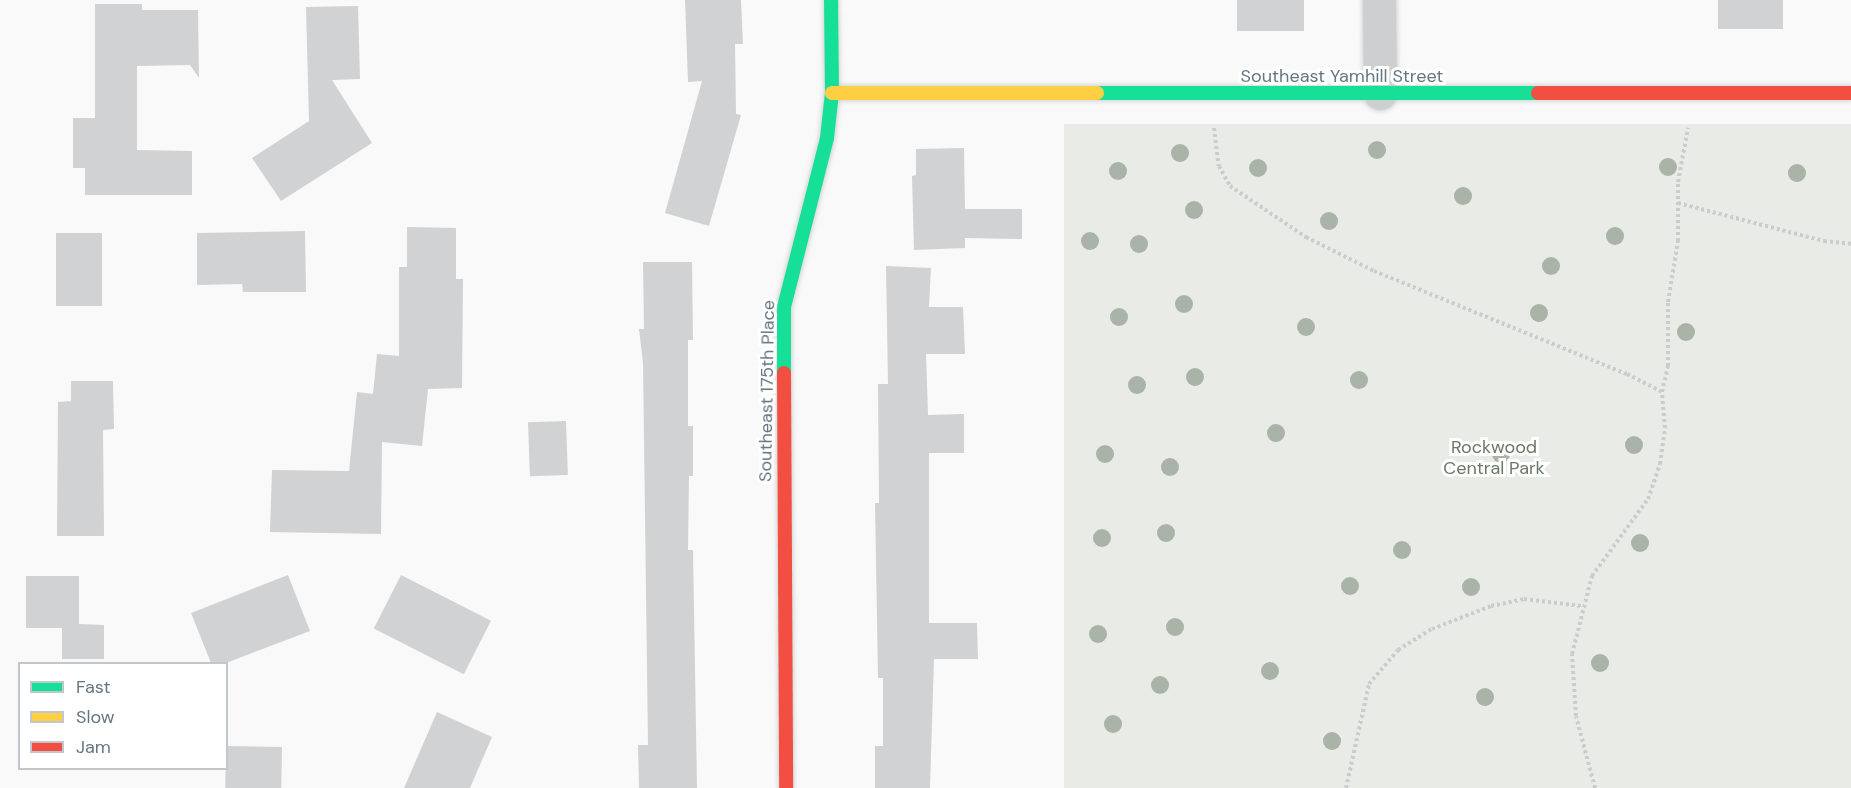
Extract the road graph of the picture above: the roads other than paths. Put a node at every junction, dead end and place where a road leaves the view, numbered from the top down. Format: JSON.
{"nodes":[{"id":1,"x":831,"y":0,"type":"edge"},
{"id":2,"x":1379,"y":0,"type":"edge"},
{"id":3,"x":832,"y":93,"type":"junction"},
{"id":4,"x":1380,"y":93,"type":"junction"},
{"id":5,"x":1851,"y":93,"type":"edge"},
{"id":6,"x":786,"y":788,"type":"edge"}],
"edges":[{"from":1,"to":3,"type":"street","name":"Southeast 175th Place"},
{"from":2,"to":4,"type":"street"},
{"from":3,"to":4,"type":"street","name":"Southeast Yamhill Street"},
{"from":3,"to":6,"type":"street","name":"Southeast 175th Place"},
{"from":4,"to":5,"type":"street","name":"Southeast Yamhill Street"}]}
